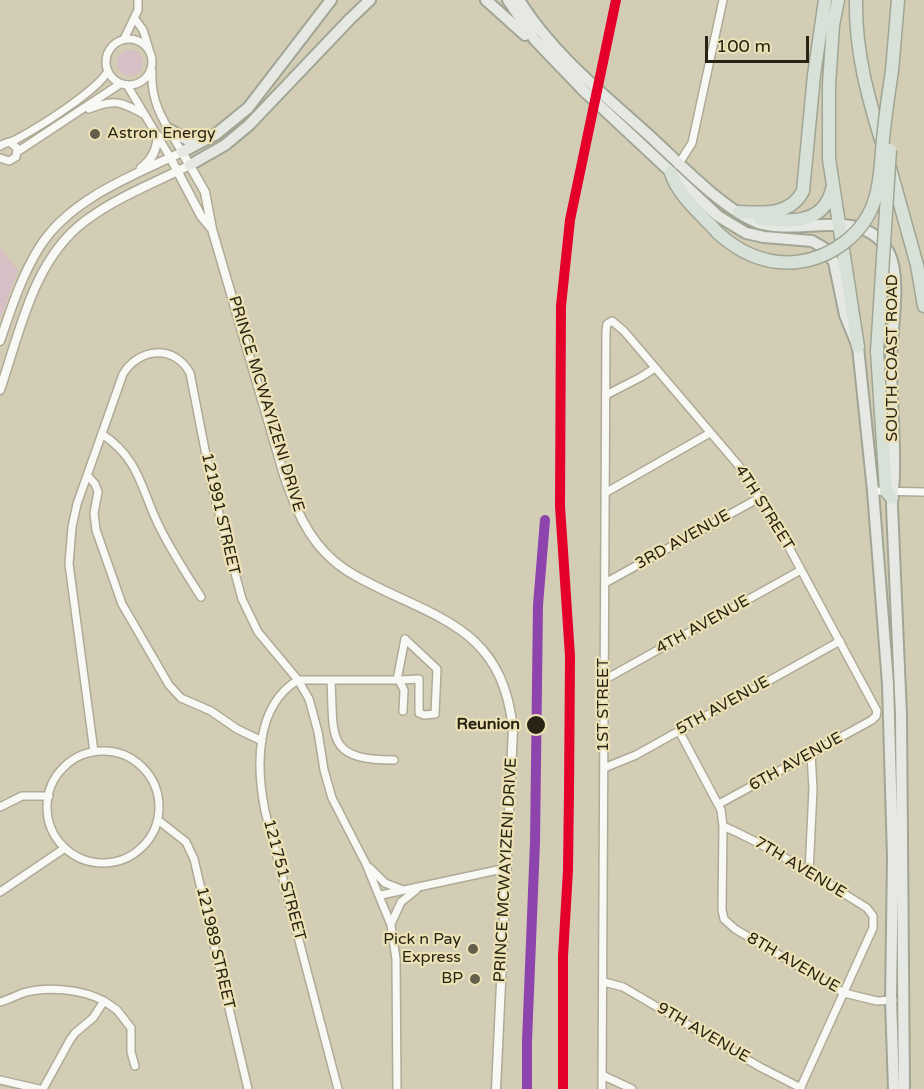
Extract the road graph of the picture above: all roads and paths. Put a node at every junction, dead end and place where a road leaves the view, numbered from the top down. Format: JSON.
{"nodes":[{"id":1,"x":138,"y":0,"type":"edge"},
{"id":2,"x":370,"y":0,"type":"edge"},
{"id":3,"x":382,"y":0,"type":"edge"},
{"id":4,"x":486,"y":0,"type":"edge"},
{"id":5,"x":508,"y":0,"type":"edge"},
{"id":6,"x":519,"y":0,"type":"edge"},
{"id":7,"x":723,"y":0,"type":"edge"},
{"id":8,"x":856,"y":0,"type":"edge"},
{"id":9,"x":898,"y":0,"type":"edge"},
{"id":10,"x":829,"y":1,"type":"edge"},
{"id":11,"x":330,"y":3,"type":"edge"},
{"id":12,"x":135,"y":19,"type":"junction"},
{"id":13,"x":124,"y":39,"type":"junction"},
{"id":14,"x":149,"y":49,"type":"junction"},
{"id":15,"x":317,"y":55,"type":"junction"},
{"id":16,"x":152,"y":69,"type":"junction"},
{"id":17,"x":108,"y":71,"type":"junction"},
{"id":18,"x":892,"y":71,"type":"junction"},
{"id":19,"x":124,"y":84,"type":"junction"},
{"id":20,"x":584,"y":91,"type":"junction"},
{"id":21,"x":77,"y":113,"type":"junction"},
{"id":22,"x":146,"y":115,"type":"junction"},
{"id":23,"x":168,"y":129,"type":"junction"},
{"id":24,"x":158,"y":136,"type":"junction"},
{"id":25,"x":209,"y":138,"type":"junction"},
{"id":26,"x":11,"y":143,"type":"junction"},
{"id":27,"x":0,"y":146,"type":"edge"},
{"id":28,"x":17,"y":152,"type":"junction"},
{"id":29,"x":182,"y":152,"type":"junction"},
{"id":30,"x":170,"y":157,"type":"junction"},
{"id":31,"x":2,"y":161,"type":"edge"},
{"id":32,"x":679,"y":164,"type":"junction"},
{"id":33,"x":190,"y":165,"type":"junction"},
{"id":34,"x":178,"y":171,"type":"junction"},
{"id":35,"x":670,"y":173,"type":"junction"},
{"id":36,"x":119,"y":184,"type":"junction"},
{"id":37,"x":832,"y":187,"type":"junction"},
{"id":38,"x":743,"y":215,"type":"junction"},
{"id":39,"x":838,"y":225,"type":"junction"},
{"id":40,"x":212,"y":229,"type":"junction"},
{"id":41,"x":924,"y":306,"type":"edge"},
{"id":42,"x":610,"y":322,"type":"joint"},
{"id":43,"x":0,"y":341,"type":"edge"},
{"id":44,"x":858,"y":347,"type":"junction"},
{"id":45,"x":655,"y":368,"type":"junction"},
{"id":46,"x":0,"y":390,"type":"edge"},
{"id":47,"x":606,"y":395,"type":"junction"},
{"id":48,"x":710,"y":432,"type":"junction"},
{"id":49,"x":102,"y":434,"type":"junction"},
{"id":50,"x":88,"y":476,"type":"junction"},
{"id":51,"x":924,"y":492,"type":"edge"},
{"id":52,"x":605,"y":493,"type":"junction"},
{"id":53,"x":884,"y":494,"type":"junction"},
{"id":54,"x":760,"y":497,"type":"junction"},
{"id":55,"x":801,"y":570,"type":"junction"},
{"id":56,"x":605,"y":583,"type":"junction"},
{"id":57,"x":201,"y":597,"type":"dead end"},
{"id":58,"x":840,"y":641,"type":"junction"},
{"id":59,"x":298,"y":680,"type":"junction"},
{"id":60,"x":331,"y":680,"type":"junction"},
{"id":61,"x":398,"y":680,"type":"junction"},
{"id":62,"x":604,"y":680,"type":"junction"},
{"id":63,"x":403,"y":711,"type":"dead end"},
{"id":64,"x":872,"y":720,"type":"joint"},
{"id":65,"x":680,"y":731,"type":"junction"},
{"id":66,"x":262,"y":741,"type":"junction"},
{"id":67,"x":94,"y":752,"type":"junction"},
{"id":68,"x":811,"y":754,"type":"junction"},
{"id":69,"x":394,"y":760,"type":"dead end"},
{"id":70,"x":604,"y":768,"type":"junction"},
{"id":71,"x":49,"y":796,"type":"junction"},
{"id":72,"x":719,"y":804,"type":"junction"},
{"id":73,"x":0,"y":807,"type":"edge"},
{"id":74,"x":158,"y":820,"type":"junction"},
{"id":75,"x":723,"y":826,"type":"junction"},
{"id":76,"x":65,"y":848,"type":"junction"},
{"id":77,"x":366,"y":864,"type":"junction"},
{"id":78,"x":507,"y":868,"type":"junction"},
{"id":79,"x":809,"y":873,"type":"junction"},
{"id":80,"x":420,"y":887,"type":"junction"},
{"id":81,"x":406,"y":890,"type":"junction"},
{"id":82,"x":0,"y":892,"type":"edge"},
{"id":83,"x":381,"y":895,"type":"junction"},
{"id":84,"x":391,"y":925,"type":"junction"},
{"id":85,"x":604,"y":982,"type":"junction"},
{"id":86,"x":844,"y":993,"type":"junction"},
{"id":87,"x":905,"y":999,"type":"junction"},
{"id":88,"x":891,"y":1000,"type":"junction"},
{"id":89,"x":104,"y":1001,"type":"junction"},
{"id":90,"x":0,"y":1002,"type":"edge"},
{"id":91,"x":135,"y":1066,"type":"dead end"},
{"id":92,"x":602,"y":1075,"type":"junction"},
{"id":93,"x":0,"y":1080,"type":"edge"},
{"id":94,"x":800,"y":1088,"type":"edge"},
{"id":95,"x":41,"y":1089,"type":"edge"},
{"id":96,"x":248,"y":1089,"type":"edge"},
{"id":97,"x":338,"y":1089,"type":"edge"},
{"id":98,"x":397,"y":1089,"type":"edge"},
{"id":99,"x":495,"y":1089,"type":"edge"},
{"id":100,"x":602,"y":1089,"type":"edge"},
{"id":101,"x":632,"y":1089,"type":"edge"},
{"id":102,"x":894,"y":1089,"type":"edge"},
{"id":103,"x":904,"y":1089,"type":"edge"}],
"edges":[{"from":1,"to":12,"type":"street"},
{"from":2,"to":15,"type":"main road"},
{"from":3,"to":15,"type":"main road"},
{"from":4,"to":20,"type":"main road"},
{"from":5,"to":20,"type":"main road","name":"SOUTH COAST ROAD"},
{"from":6,"to":32,"type":"main road","name":"SOUTH COAST ROAD"},
{"from":7,"to":32,"type":"street"},
{"from":8,"to":41,"type":"highway"},
{"from":9,"to":18,"type":"highway"},
{"from":10,"to":37,"type":"highway"},
{"from":10,"to":38,"type":"highway"},
{"from":11,"to":25,"type":"main road"},
{"from":12,"to":13,"type":"street"},
{"from":12,"to":14,"type":"street"},
{"from":13,"to":14,"type":"street"},
{"from":13,"to":17,"type":"street"},
{"from":14,"to":16,"type":"street"},
{"from":15,"to":33,"type":"main road"},
{"from":16,"to":19,"type":"street"},
{"from":16,"to":23,"type":"street"},
{"from":17,"to":19,"type":"street"},
{"from":17,"to":26,"type":"street"},
{"from":18,"to":35,"type":"highway","bridge":true},
{"from":18,"to":53,"type":"highway","bridge":true},
{"from":19,"to":21,"type":"street"},
{"from":19,"to":22,"type":"street"},
{"from":20,"to":35,"type":"main road","name":"SOUTH COAST ROAD"},
{"from":21,"to":22,"type":"street"},
{"from":21,"to":28,"type":"street"},
{"from":22,"to":24,"type":"street"},
{"from":23,"to":25,"type":"main road"},
{"from":23,"to":29,"type":"street"},
{"from":24,"to":30,"type":"street"},
{"from":24,"to":36,"type":"street"},
{"from":25,"to":29,"type":"main road"},
{"from":26,"to":27,"type":"street"},
{"from":26,"to":28,"type":"street"},
{"from":28,"to":31,"type":"street"},
{"from":29,"to":30,"type":"street"},
{"from":29,"to":33,"type":"street","name":"PRINCE MCWAYIZENI DRIVE"},
{"from":30,"to":34,"type":"street","name":"PRINCE MCWAYIZENI DRIVE"},
{"from":30,"to":36,"type":"street"},
{"from":32,"to":35,"type":"street"},
{"from":32,"to":38,"type":"main road","name":"SOUTH COAST ROAD"},
{"from":33,"to":34,"type":"street"},
{"from":33,"to":40,"type":"street","name":"PRINCE MCWAYIZENI DRIVE"},
{"from":34,"to":40,"type":"street","name":"PRINCE MCWAYIZENI DRIVE"},
{"from":34,"to":46,"type":"street"},
{"from":35,"to":44,"type":"main road","name":"SOUTH COAST ROAD"},
{"from":36,"to":43,"type":"street"},
{"from":37,"to":38,"type":"highway"},
{"from":37,"to":39,"type":"highway"},
{"from":38,"to":39,"type":"main road","name":"SOUTH COAST ROAD"},
{"from":39,"to":44,"type":"highway"},
{"from":39,"to":53,"type":"main road","name":"SOUTH COAST ROAD"},
{"from":40,"to":78,"type":"street","name":"PRINCE MCWAYIZENI DRIVE"},
{"from":42,"to":45,"type":"street","name":"4TH STREET"},
{"from":42,"to":47,"type":"street","name":"1ST STREET"},
{"from":44,"to":53,"type":"main road","name":"SOUTH COAST ROAD"},
{"from":45,"to":47,"type":"street"},
{"from":45,"to":48,"type":"street","name":"4TH STREET"},
{"from":47,"to":52,"type":"street","name":"1ST STREET"},
{"from":48,"to":52,"type":"street"},
{"from":48,"to":54,"type":"street","name":"4TH STREET"},
{"from":49,"to":50,"type":"street","name":"121991 STREET"},
{"from":49,"to":57,"type":"street"},
{"from":49,"to":59,"type":"street","name":"121991 STREET"},
{"from":50,"to":66,"type":"street"},
{"from":50,"to":67,"type":"street","name":"121991 STREET"},
{"from":51,"to":53,"type":"street"},
{"from":52,"to":56,"type":"street","name":"1ST STREET"},
{"from":53,"to":87,"type":"main road","name":"SOUTH COAST ROAD"},
{"from":53,"to":88,"type":"main road","name":"SOUTH COAST ROAD"},
{"from":54,"to":55,"type":"street","name":"4TH STREET"},
{"from":54,"to":56,"type":"street","name":"3RD AVENUE"},
{"from":55,"to":58,"type":"street","name":"4TH STREET"},
{"from":55,"to":62,"type":"street","name":"4TH AVENUE"},
{"from":56,"to":62,"type":"street","name":"1ST STREET"},
{"from":58,"to":64,"type":"street","name":"4TH STREET"},
{"from":58,"to":65,"type":"street","name":"5TH AVENUE"},
{"from":59,"to":60,"type":"street"},
{"from":59,"to":66,"type":"street","name":"121751 STREET"},
{"from":59,"to":77,"type":"street","name":"121991 STREET"},
{"from":60,"to":61,"type":"street"},
{"from":60,"to":69,"type":"street"},
{"from":61,"to":61,"type":"street"},
{"from":61,"to":63,"type":"street"},
{"from":62,"to":70,"type":"street","name":"1ST STREET"},
{"from":64,"to":68,"type":"street","name":"6TH AVENUE"},
{"from":65,"to":70,"type":"street","name":"5TH AVENUE"},
{"from":65,"to":72,"type":"street"},
{"from":66,"to":97,"type":"street","name":"121751 STREET"},
{"from":67,"to":71,"type":"street"},
{"from":67,"to":74,"type":"street"},
{"from":68,"to":72,"type":"street","name":"6TH AVENUE"},
{"from":68,"to":79,"type":"street"},
{"from":70,"to":85,"type":"street","name":"1ST STREET"},
{"from":71,"to":73,"type":"street"},
{"from":71,"to":76,"type":"street"},
{"from":72,"to":75,"type":"street"},
{"from":74,"to":76,"type":"street"},
{"from":74,"to":96,"type":"street","name":"121989 STREET"},
{"from":75,"to":79,"type":"street","name":"7TH AVENUE"},
{"from":75,"to":86,"type":"street","name":"8TH AVENUE"},
{"from":76,"to":82,"type":"street"},
{"from":77,"to":81,"type":"street"},
{"from":77,"to":83,"type":"street","name":"121991 STREET"},
{"from":78,"to":80,"type":"street"},
{"from":78,"to":99,"type":"street","name":"PRINCE MCWAYIZENI DRIVE"},
{"from":79,"to":86,"type":"street","name":"7TH AVENUE"},
{"from":80,"to":81,"type":"street"},
{"from":80,"to":84,"type":"street"},
{"from":81,"to":83,"type":"street"},
{"from":83,"to":84,"type":"street","name":"121991 STREET"},
{"from":84,"to":98,"type":"street","name":"121991 STREET"},
{"from":85,"to":92,"type":"street","name":"1ST STREET"},
{"from":85,"to":94,"type":"street","name":"9TH AVENUE"},
{"from":86,"to":88,"type":"street","name":"8TH AVENUE"},
{"from":86,"to":94,"type":"street"},
{"from":87,"to":88,"type":"street","name":"8TH AVENUE"},
{"from":87,"to":103,"type":"main road","name":"SOUTH COAST ROAD"},
{"from":88,"to":102,"type":"main road","name":"SOUTH COAST ROAD"},
{"from":89,"to":90,"type":"street"},
{"from":89,"to":91,"type":"street"},
{"from":89,"to":95,"type":"street"},
{"from":92,"to":100,"type":"street","name":"1ST STREET"},
{"from":92,"to":101,"type":"street"},
{"from":93,"to":95,"type":"street"}]}
